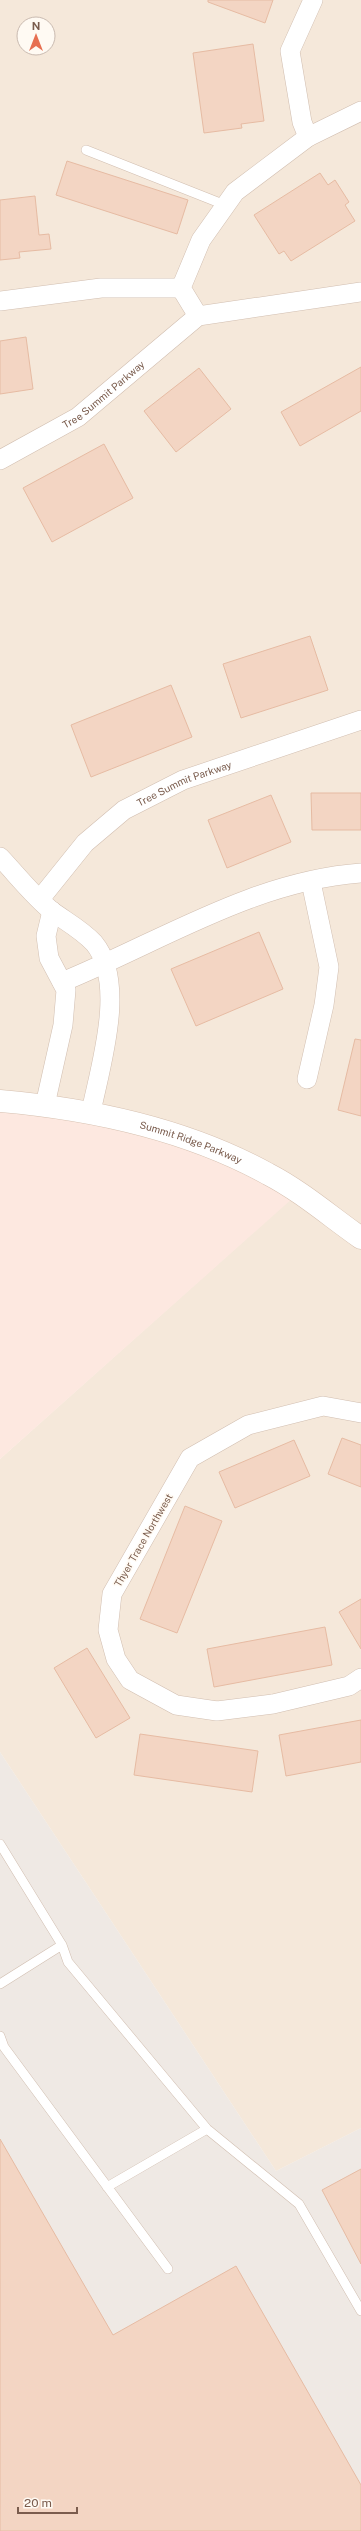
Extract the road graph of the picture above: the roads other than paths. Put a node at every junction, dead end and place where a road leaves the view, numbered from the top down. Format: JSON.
{"nodes":[{"id":1,"x":313,"y":0,"type":"edge"},
{"id":2,"x":361,"y":111,"type":"edge"},
{"id":3,"x":308,"y":137,"type":"junction"},
{"id":4,"x":86,"y":150,"type":"dead end"},
{"id":5,"x":225,"y":205,"type":"junction"},
{"id":6,"x":181,"y":288,"type":"junction"},
{"id":7,"x":361,"y":292,"type":"edge"},
{"id":8,"x":0,"y":301,"type":"edge"},
{"id":9,"x":198,"y":316,"type":"junction"},
{"id":10,"x":0,"y":460,"type":"edge"},
{"id":11,"x":361,"y":720,"type":"edge"},
{"id":12,"x":0,"y":857,"type":"edge"},
{"id":13,"x":361,"y":873,"type":"edge"},
{"id":14,"x":311,"y":882,"type":"junction"},
{"id":15,"x":46,"y":905,"type":"junction"},
{"id":16,"x":104,"y":965,"type":"junction"},
{"id":17,"x":62,"y":982,"type":"junction"},
{"id":18,"x":307,"y":1079,"type":"dead end"},
{"id":19,"x":0,"y":1101,"type":"edge"},
{"id":20,"x":45,"y":1105,"type":"junction"},
{"id":21,"x":91,"y":1112,"type":"junction"},
{"id":22,"x":361,"y":1238,"type":"edge"},
{"id":23,"x":361,"y":1413,"type":"edge"},
{"id":24,"x":361,"y":1678,"type":"edge"},
{"id":25,"x":0,"y":1844,"type":"edge"},
{"id":26,"x":62,"y":1946,"type":"junction"},
{"id":27,"x":0,"y":1984,"type":"edge"},
{"id":28,"x":0,"y":2036,"type":"edge"},
{"id":29,"x":207,"y":2129,"type":"junction"},
{"id":30,"x":107,"y":2187,"type":"junction"},
{"id":31,"x":168,"y":2269,"type":"dead end"},
{"id":32,"x":361,"y":2311,"type":"edge"}],
"edges":[{"from":1,"to":3,"type":"street"},
{"from":2,"to":3,"type":"street"},
{"from":3,"to":5,"type":"street"},
{"from":4,"to":5,"type":"lane"},
{"from":5,"to":6,"type":"street"},
{"from":6,"to":8,"type":"street"},
{"from":6,"to":9,"type":"street"},
{"from":7,"to":9,"type":"street"},
{"from":9,"to":10,"type":"street","name":"Tree Summit Parkway"},
{"from":11,"to":15,"type":"street","name":"Tree Summit Parkway"},
{"from":12,"to":15,"type":"street"},
{"from":13,"to":14,"type":"street"},
{"from":14,"to":16,"type":"street"},
{"from":14,"to":18,"type":"street"},
{"from":15,"to":16,"type":"street"},
{"from":15,"to":17,"type":"street","name":"Tree Summit Parkway"},
{"from":16,"to":17,"type":"street"},
{"from":16,"to":21,"type":"street"},
{"from":17,"to":20,"type":"street","name":"Tree Summit Parkway"},
{"from":19,"to":20,"type":"street","name":"Summit Ridge Parkway"},
{"from":20,"to":21,"type":"street","name":"Summit Ridge Parkway"},
{"from":21,"to":22,"type":"street","name":"Summit Ridge Parkway"},
{"from":23,"to":24,"type":"street","name":"Thyer Trace Northwest"},
{"from":25,"to":26,"type":"lane"},
{"from":26,"to":27,"type":"lane"},
{"from":26,"to":29,"type":"lane"},
{"from":28,"to":30,"type":"lane"},
{"from":29,"to":30,"type":"lane"},
{"from":29,"to":32,"type":"lane"},
{"from":30,"to":31,"type":"lane"}]}
